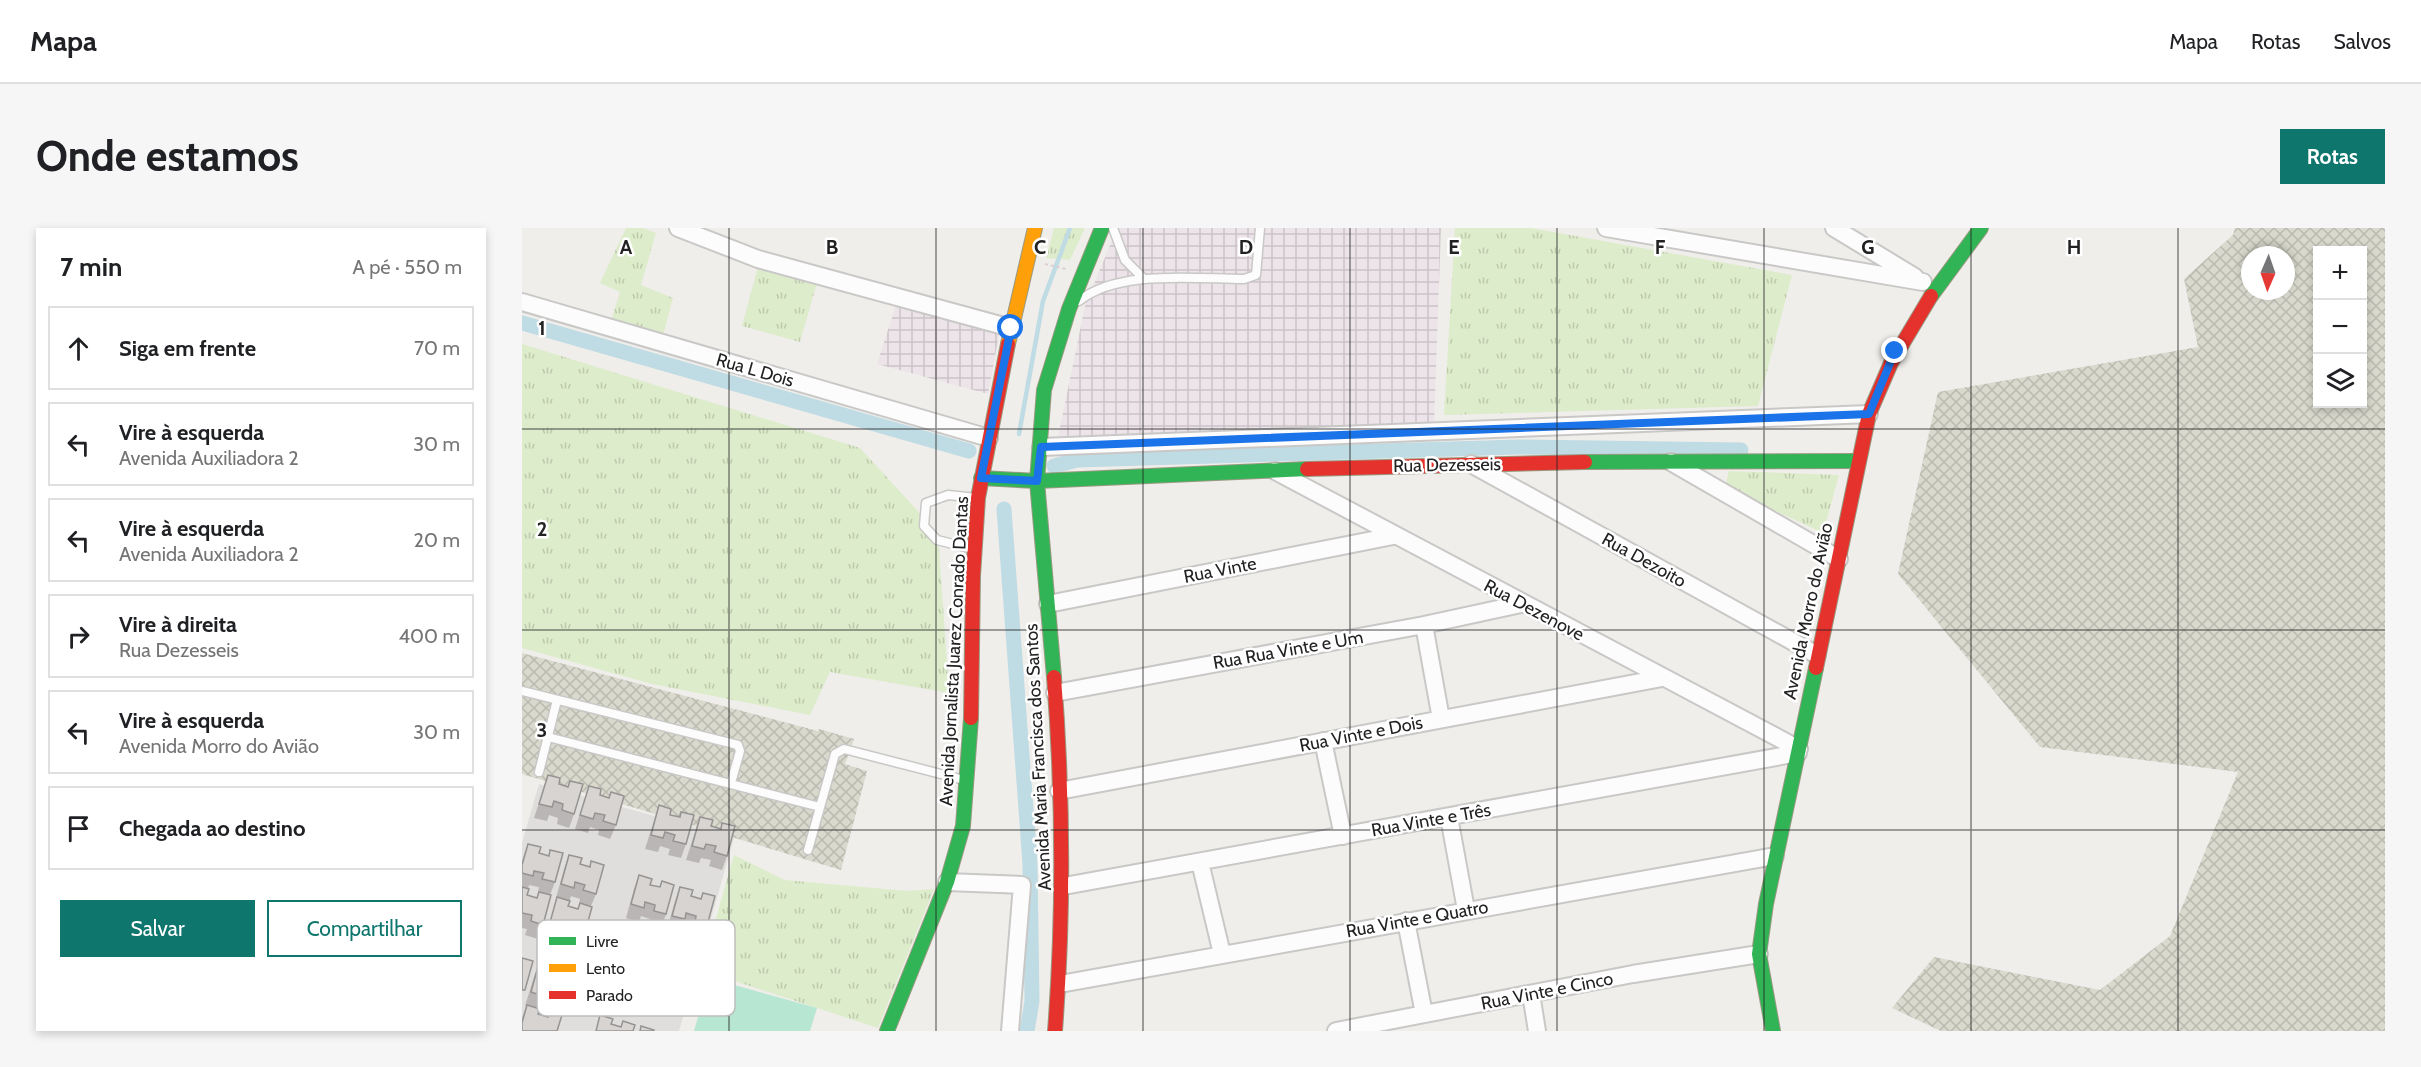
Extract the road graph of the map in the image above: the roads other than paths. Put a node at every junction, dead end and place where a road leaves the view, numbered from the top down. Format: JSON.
{"nodes":[{"id":1,"x":678,"y":228,"type":"edge"},
{"id":2,"x":1035,"y":228,"type":"edge"},
{"id":3,"x":1102,"y":228,"type":"edge"},
{"id":4,"x":1113,"y":228,"type":"edge"},
{"id":5,"x":1260,"y":228,"type":"edge"},
{"id":6,"x":1606,"y":228,"type":"edge"},
{"id":7,"x":1834,"y":228,"type":"edge"},
{"id":8,"x":1981,"y":228,"type":"edge"},
{"id":9,"x":1622,"y":229,"type":"edge"},
{"id":10,"x":1144,"y":279,"type":"junction"},
{"id":11,"x":1930,"y":284,"type":"junction"},
{"id":12,"x":522,"y":302,"type":"edge"},
{"id":13,"x":1069,"y":309,"type":"junction"},
{"id":14,"x":1011,"y":328,"type":"junction"},
{"id":15,"x":1869,"y":414,"type":"junction"},
{"id":16,"x":989,"y":438,"type":"junction"},
{"id":17,"x":1041,"y":447,"type":"junction"},
{"id":18,"x":1667,"y":460,"type":"junction"},
{"id":19,"x":1858,"y":462,"type":"junction"},
{"id":20,"x":1471,"y":464,"type":"junction"},
{"id":21,"x":1271,"y":469,"type":"junction"},
{"id":22,"x":981,"y":478,"type":"junction"},
{"id":23,"x":1037,"y":481,"type":"junction"},
{"id":24,"x":978,"y":498,"type":"junction"},
{"id":25,"x":1393,"y":536,"type":"junction"},
{"id":26,"x":973,"y":549,"type":"junction"},
{"id":27,"x":1839,"y":559,"type":"junction"},
{"id":28,"x":1048,"y":604,"type":"junction"},
{"id":29,"x":1521,"y":604,"type":"junction"},
{"id":30,"x":1424,"y":625,"type":"junction"},
{"id":31,"x":1817,"y":655,"type":"junction"},
{"id":32,"x":1662,"y":678,"type":"junction"},
{"id":33,"x":522,"y":691,"type":"edge"},
{"id":34,"x":1054,"y":693,"type":"junction"},
{"id":35,"x":557,"y":700,"type":"junction"},
{"id":36,"x":1441,"y":719,"type":"junction"},
{"id":37,"x":548,"y":737,"type":"junction"},
{"id":38,"x":1323,"y":741,"type":"junction"},
{"id":39,"x":1798,"y":751,"type":"junction"},
{"id":40,"x":539,"y":772,"type":"dead end"},
{"id":41,"x":968,"y":781,"type":"junction"},
{"id":42,"x":732,"y":783,"type":"junction"},
{"id":43,"x":1059,"y":791,"type":"junction"},
{"id":44,"x":820,"y":807,"type":"junction"},
{"id":45,"x":1449,"y":817,"type":"junction"},
{"id":46,"x":1343,"y":836,"type":"junction"},
{"id":47,"x":808,"y":850,"type":"dead end"},
{"id":48,"x":1775,"y":856,"type":"junction"},
{"id":49,"x":1200,"y":862,"type":"junction"},
{"id":50,"x":946,"y":882,"type":"junction"},
{"id":51,"x":1064,"y":886,"type":"junction"},
{"id":52,"x":1466,"y":910,"type":"junction"},
{"id":53,"x":1406,"y":921,"type":"junction"},
{"id":54,"x":1222,"y":954,"type":"junction"},
{"id":55,"x":1759,"y":954,"type":"junction"},
{"id":56,"x":1060,"y":984,"type":"junction"},
{"id":57,"x":1531,"y":994,"type":"junction"},
{"id":58,"x":1424,"y":1014,"type":"junction"},
{"id":59,"x":1402,"y":1024,"type":"edge"},
{"id":60,"x":887,"y":1031,"type":"edge"},
{"id":61,"x":1010,"y":1031,"type":"edge"},
{"id":62,"x":1055,"y":1031,"type":"edge"},
{"id":63,"x":1336,"y":1031,"type":"edge"},
{"id":64,"x":1537,"y":1031,"type":"edge"},
{"id":65,"x":1773,"y":1031,"type":"edge"}],
"edges":[{"from":1,"to":14,"type":"street"},
{"from":2,"to":14,"type":"street","name":"Avenida Jornalista Juarez Conrado Dantas"},
{"from":3,"to":13,"type":"street","name":"Avenida Maria Francisca dos Santos"},
{"from":4,"to":10,"type":"lane"},
{"from":5,"to":10,"type":"lane"},
{"from":6,"to":9,"type":"street"},
{"from":7,"to":11,"type":"street"},
{"from":8,"to":11,"type":"street","name":"Avenida Morro do Avião"},
{"from":9,"to":11,"type":"street"},
{"from":10,"to":13,"type":"lane"},
{"from":11,"to":15,"type":"street","name":"Avenida Morro do Avião"},
{"from":12,"to":16,"type":"street","name":"Rua L Dois"},
{"from":13,"to":17,"type":"street","name":"Avenida Maria Francisca dos Santos"},
{"from":14,"to":16,"type":"street","name":"Avenida Jornalista Juarez Conrado Dantas"},
{"from":15,"to":17,"type":"street","name":"Rua Dezesseis"},
{"from":15,"to":19,"type":"street","name":"Avenida Morro do Avião"},
{"from":16,"to":22,"type":"street","name":"Avenida Jornalista Juarez Conrado Dantas"},
{"from":17,"to":23,"type":"street","name":"Avenida Maria Francisca dos Santos"},
{"from":18,"to":19,"type":"street","name":"Rua Dezesseis"},
{"from":18,"to":20,"type":"street","name":"Rua Dezesseis"},
{"from":18,"to":27,"type":"street"},
{"from":19,"to":27,"type":"street","name":"Avenida Morro do Avião"},
{"from":20,"to":21,"type":"street","name":"Rua Dezesseis"},
{"from":20,"to":31,"type":"street","name":"Rua Dezoito"},
{"from":21,"to":23,"type":"street","name":"Rua Dezesseis"},
{"from":21,"to":25,"type":"street","name":"Rua Dezenove"},
{"from":22,"to":23,"type":"street","name":"Rua Dezesseis"},
{"from":22,"to":24,"type":"street","name":"Avenida Jornalista Juarez Conrado Dantas"},
{"from":23,"to":28,"type":"street","name":"Avenida Maria Francisca dos Santos"},
{"from":24,"to":26,"type":"street","name":"Avenida Jornalista Juarez Conrado Dantas"},
{"from":24,"to":26,"type":"lane"},
{"from":25,"to":28,"type":"street","name":"Rua Vinte"},
{"from":25,"to":29,"type":"street","name":"Rua Dezenove"},
{"from":26,"to":41,"type":"street","name":"Avenida Jornalista Juarez Conrado Dantas"},
{"from":27,"to":31,"type":"street","name":"Avenida Morro do Avião"},
{"from":28,"to":34,"type":"street","name":"Avenida Maria Francisca dos Santos"},
{"from":29,"to":30,"type":"street","name":"Rua Rua Vinte e Um"},
{"from":29,"to":32,"type":"street","name":"Rua Dezenove"},
{"from":30,"to":34,"type":"street","name":"Rua Rua Vinte e Um"},
{"from":30,"to":36,"type":"street"},
{"from":31,"to":39,"type":"street","name":"Avenida Morro do Avião"},
{"from":32,"to":36,"type":"street","name":"Rua Vinte e Dois"},
{"from":32,"to":39,"type":"street","name":"Rua Dezenove"},
{"from":33,"to":35,"type":"lane"},
{"from":34,"to":43,"type":"street","name":"Avenida Maria Francisca dos Santos"},
{"from":35,"to":37,"type":"lane"},
{"from":35,"to":42,"type":"lane"},
{"from":36,"to":38,"type":"street","name":"Rua Vinte e Dois"},
{"from":37,"to":40,"type":"lane"},
{"from":37,"to":42,"type":"lane"},
{"from":38,"to":43,"type":"street","name":"Rua Vinte e Dois"},
{"from":38,"to":46,"type":"street"},
{"from":39,"to":45,"type":"street","name":"Rua Vinte e Três"},
{"from":39,"to":48,"type":"street","name":"Avenida Morro do Avião"},
{"from":41,"to":44,"type":"lane"},
{"from":41,"to":50,"type":"street","name":"Avenida Jornalista Juarez Conrado Dantas"},
{"from":42,"to":44,"type":"lane"},
{"from":43,"to":51,"type":"street","name":"Avenida Maria Francisca dos Santos"},
{"from":44,"to":47,"type":"lane"},
{"from":45,"to":46,"type":"street","name":"Rua Vinte e Três"},
{"from":45,"to":52,"type":"street"},
{"from":46,"to":49,"type":"street","name":"Rua Vinte e Três"},
{"from":48,"to":52,"type":"street","name":"Rua Vinte e Quatro"},
{"from":48,"to":55,"type":"street","name":"Avenida Morro do Avião"},
{"from":49,"to":51,"type":"street","name":"Rua Vinte e Três"},
{"from":49,"to":54,"type":"street"},
{"from":50,"to":60,"type":"street","name":"Avenida Jornalista Juarez Conrado Dantas"},
{"from":50,"to":61,"type":"street"},
{"from":51,"to":56,"type":"street","name":"Avenida Maria Francisca dos Santos"},
{"from":52,"to":53,"type":"street","name":"Rua Vinte e Quatro"},
{"from":53,"to":54,"type":"street","name":"Rua Vinte e Quatro"},
{"from":53,"to":58,"type":"street"},
{"from":54,"to":56,"type":"street","name":"Rua Vinte e Quatro"},
{"from":55,"to":57,"type":"street","name":"Rua Vinte e Cinco"},
{"from":55,"to":65,"type":"street","name":"Avenida Morro do Avião"},
{"from":56,"to":62,"type":"street","name":"Avenida Maria Francisca dos Santos"},
{"from":57,"to":58,"type":"street","name":"Rua Vinte e Cinco"},
{"from":57,"to":64,"type":"street"},
{"from":58,"to":59,"type":"street","name":"Rua Vinte e Cinco"},
{"from":59,"to":63,"type":"street","name":"Rua Vinte e Cinco"}]}
